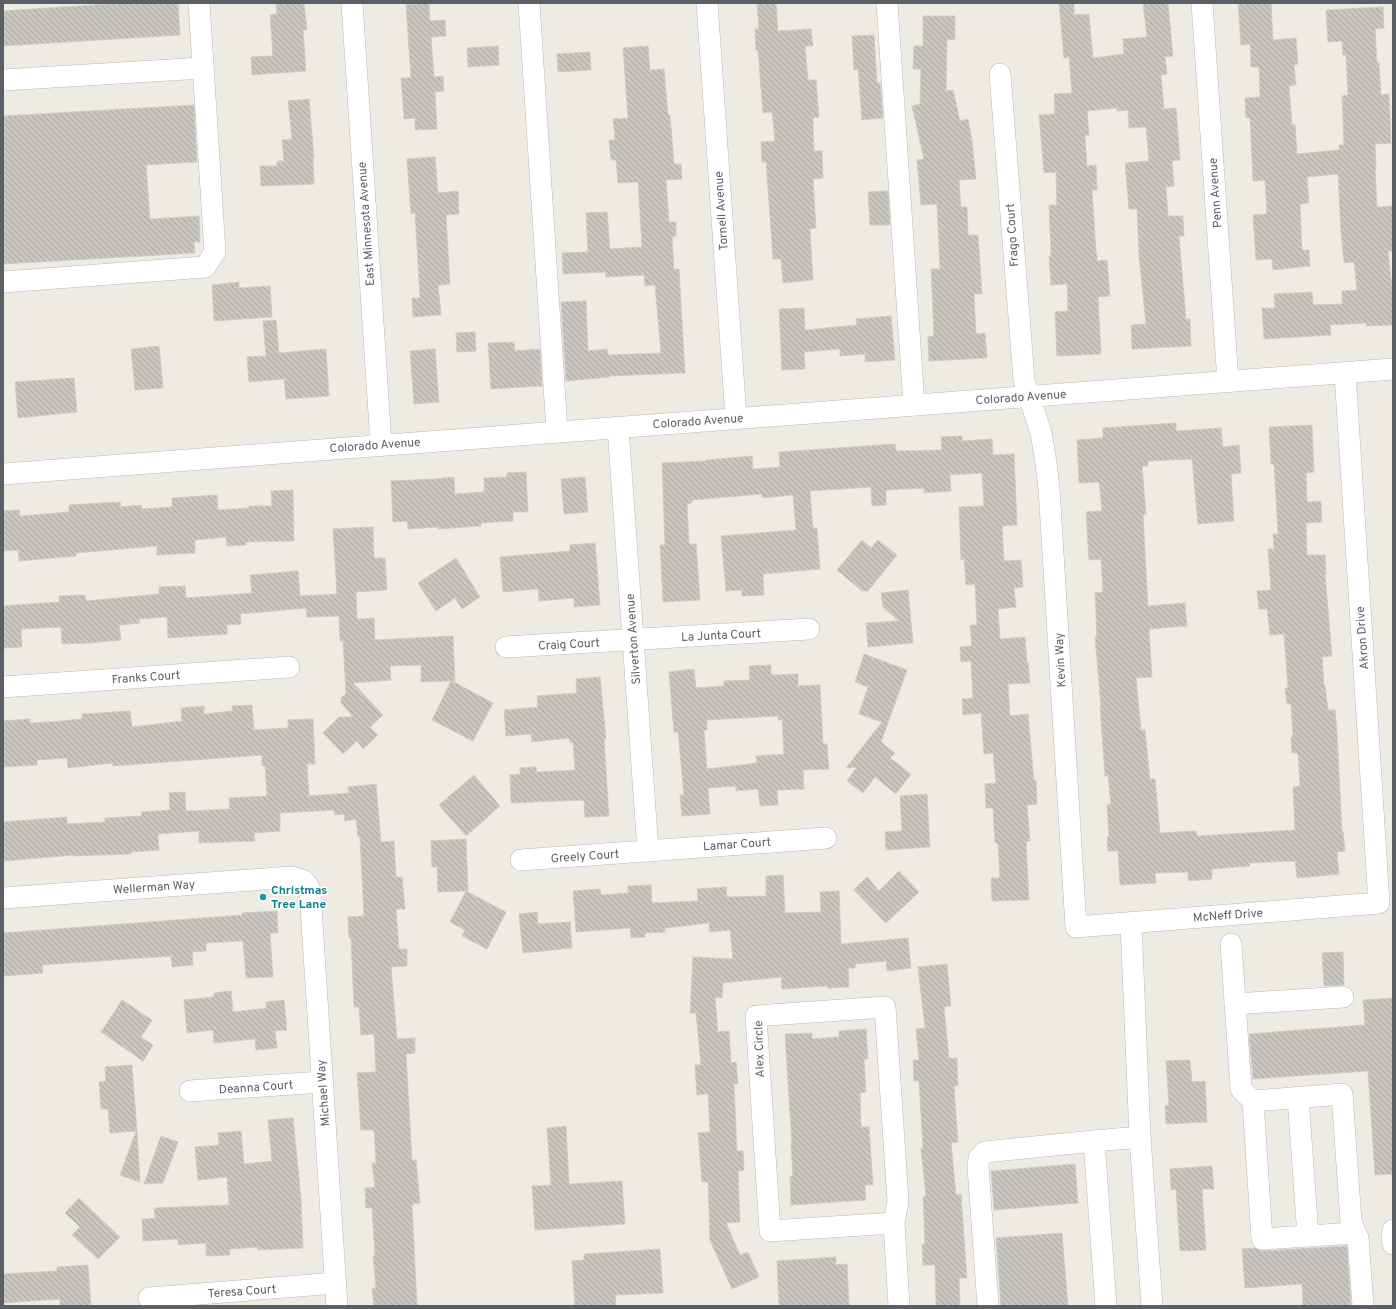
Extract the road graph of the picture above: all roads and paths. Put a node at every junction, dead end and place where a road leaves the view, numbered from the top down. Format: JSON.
{"nodes":[{"id":1,"x":199,"y":3,"type":"edge"},
{"id":2,"x":352,"y":3,"type":"edge"},
{"id":3,"x":529,"y":3,"type":"edge"},
{"id":4,"x":707,"y":3,"type":"edge"},
{"id":5,"x":887,"y":3,"type":"edge"},
{"id":6,"x":1202,"y":3,"type":"edge"},
{"id":7,"x":203,"y":68,"type":"junction"},
{"id":8,"x":1000,"y":74,"type":"dead end"},
{"id":9,"x":3,"y":80,"type":"edge"},
{"id":10,"x":3,"y":282,"type":"edge"},
{"id":11,"x":1393,"y":369,"type":"edge"},
{"id":12,"x":1345,"y":373,"type":"junction"},
{"id":13,"x":1228,"y":382,"type":"junction"},
{"id":14,"x":1028,"y":396,"type":"junction"},
{"id":15,"x":914,"y":405,"type":"junction"},
{"id":16,"x":736,"y":418,"type":"junction"},
{"id":17,"x":618,"y":427,"type":"junction"},
{"id":18,"x":557,"y":431,"type":"junction"},
{"id":19,"x":381,"y":444,"type":"junction"},
{"id":20,"x":3,"y":474,"type":"edge"},
{"id":21,"x":809,"y":629,"type":"dead end"},
{"id":22,"x":633,"y":640,"type":"junction"},
{"id":23,"x":506,"y":647,"type":"dead end"},
{"id":24,"x":289,"y":667,"type":"dead end"},
{"id":25,"x":3,"y":688,"type":"edge"},
{"id":26,"x":826,"y":838,"type":"dead end"},
{"id":27,"x":648,"y":851,"type":"junction"},
{"id":28,"x":521,"y":860,"type":"dead end"},
{"id":29,"x":304,"y":881,"type":"joint"},
{"id":30,"x":3,"y":898,"type":"edge"},
{"id":31,"x":1379,"y":903,"type":"joint"},
{"id":32,"x":1131,"y":922,"type":"junction"},
{"id":33,"x":1076,"y":927,"type":"joint"},
{"id":34,"x":1231,"y":944,"type":"dead end"},
{"id":35,"x":1342,"y":997,"type":"dead end"},
{"id":36,"x":1235,"y":1004,"type":"junction"},
{"id":37,"x":322,"y":1082,"type":"junction"},
{"id":38,"x":190,"y":1091,"type":"dead end"},
{"id":39,"x":1298,"y":1097,"type":"junction"},
{"id":40,"x":1253,"y":1101,"type":"junction"},
{"id":41,"x":1140,"y":1137,"type":"junction"},
{"id":42,"x":1094,"y":1141,"type":"junction"},
{"id":43,"x":894,"y":1223,"type":"junction"},
{"id":44,"x":1393,"y":1230,"type":"edge"},
{"id":45,"x":1356,"y":1233,"type":"junction"},
{"id":46,"x":1308,"y":1236,"type":"junction"},
{"id":47,"x":1393,"y":1244,"type":"edge"},
{"id":48,"x":336,"y":1284,"type":"junction"},
{"id":49,"x":149,"y":1298,"type":"dead end"},
{"id":50,"x":337,"y":1306,"type":"edge"},
{"id":51,"x":899,"y":1306,"type":"edge"},
{"id":52,"x":988,"y":1306,"type":"edge"},
{"id":53,"x":1106,"y":1306,"type":"edge"},
{"id":54,"x":1152,"y":1306,"type":"edge"},
{"id":55,"x":1363,"y":1306,"type":"edge"}],
"edges":[{"from":1,"to":7,"type":"street"},
{"from":2,"to":19,"type":"street","name":"East Minnesota Avenue"},
{"from":3,"to":18,"type":"street"},
{"from":4,"to":16,"type":"street","name":"Tornell Avenue"},
{"from":5,"to":15,"type":"street"},
{"from":6,"to":13,"type":"street","name":"Penn Avenue"},
{"from":7,"to":9,"type":"street"},
{"from":7,"to":10,"type":"street"},
{"from":8,"to":14,"type":"street","name":"Frago Court"},
{"from":11,"to":12,"type":"street","name":"Colorado Avenue"},
{"from":12,"to":13,"type":"street","name":"Colorado Avenue"},
{"from":12,"to":31,"type":"street","name":"Akron Drive"},
{"from":13,"to":14,"type":"street","name":"Colorado Avenue"},
{"from":14,"to":15,"type":"street","name":"Colorado Avenue"},
{"from":14,"to":33,"type":"street","name":"Kevin Way"},
{"from":15,"to":16,"type":"street","name":"Colorado Avenue"},
{"from":16,"to":17,"type":"street","name":"Colorado Avenue"},
{"from":17,"to":18,"type":"street","name":"Colorado Avenue"},
{"from":17,"to":22,"type":"street","name":"Silverton Avenue"},
{"from":18,"to":19,"type":"street","name":"Colorado Avenue"},
{"from":19,"to":20,"type":"street","name":"Colorado Avenue"},
{"from":21,"to":22,"type":"street","name":"La Junta Court"},
{"from":22,"to":23,"type":"street","name":"Craig Court"},
{"from":22,"to":27,"type":"street","name":"Silverton Avenue"},
{"from":24,"to":25,"type":"street","name":"Franks Court"},
{"from":26,"to":27,"type":"street","name":"Lamar Court"},
{"from":27,"to":28,"type":"street","name":"Greely Court"},
{"from":29,"to":30,"type":"street","name":"Wellerman Way"},
{"from":29,"to":37,"type":"street","name":"Michael Way"},
{"from":31,"to":32,"type":"street","name":"McNeff Drive"},
{"from":32,"to":33,"type":"street","name":"McNeff Drive"},
{"from":32,"to":41,"type":"street"},
{"from":34,"to":36,"type":"street"},
{"from":35,"to":36,"type":"street"},
{"from":36,"to":40,"type":"street"},
{"from":37,"to":38,"type":"street","name":"Deanna Court"},
{"from":37,"to":48,"type":"street","name":"Michael Way"},
{"from":39,"to":40,"type":"street"},
{"from":39,"to":45,"type":"street"},
{"from":39,"to":46,"type":"street"},
{"from":40,"to":46,"type":"street"},
{"from":41,"to":42,"type":"street"},
{"from":41,"to":54,"type":"street"},
{"from":42,"to":52,"type":"street"},
{"from":42,"to":53,"type":"street"},
{"from":43,"to":43,"type":"street","name":"Alex Circle"},
{"from":43,"to":51,"type":"street","name":"Alex Circle"},
{"from":44,"to":47,"type":"street"},
{"from":45,"to":46,"type":"street"},
{"from":45,"to":55,"type":"street"},
{"from":48,"to":49,"type":"street","name":"Teresa Court"},
{"from":48,"to":50,"type":"street","name":"Michael Way"}]}
